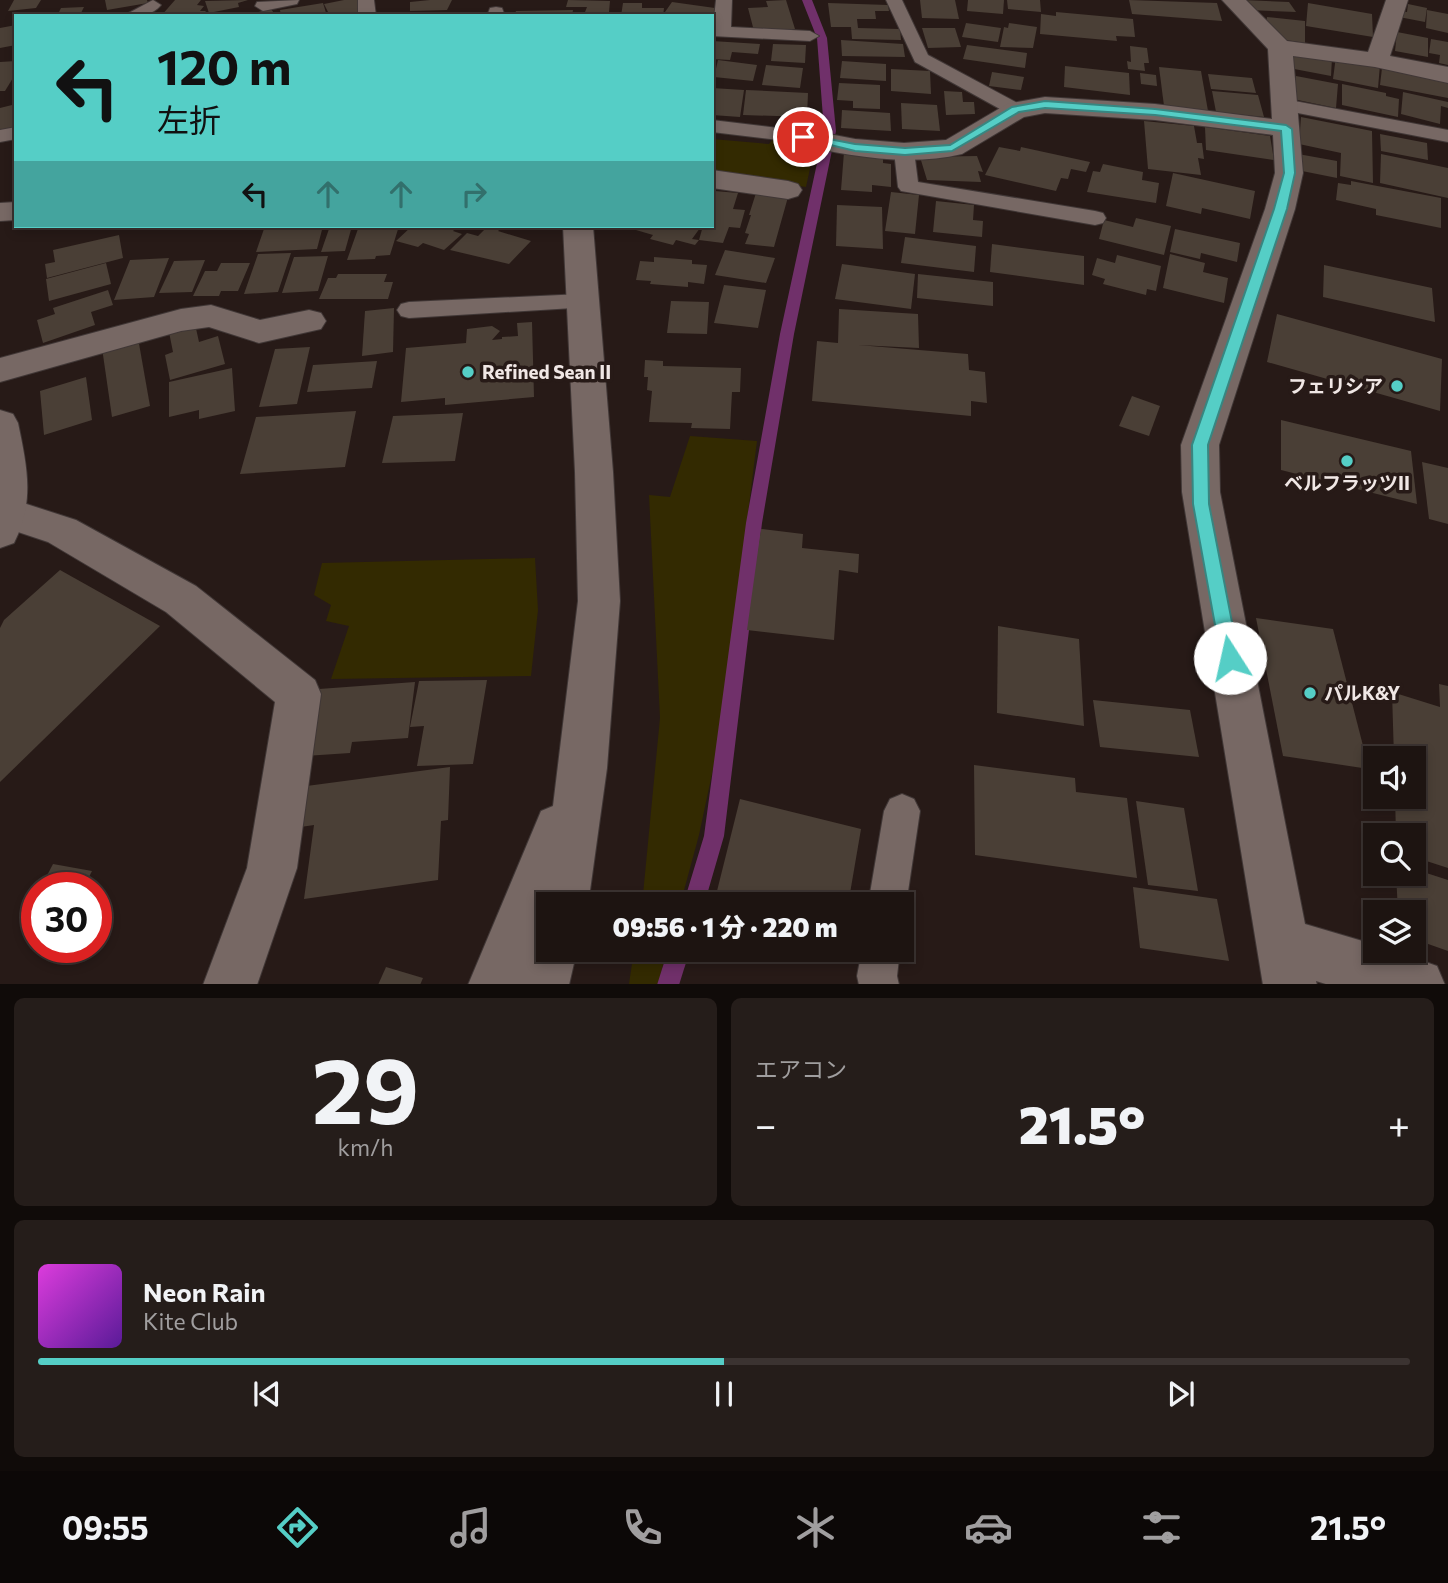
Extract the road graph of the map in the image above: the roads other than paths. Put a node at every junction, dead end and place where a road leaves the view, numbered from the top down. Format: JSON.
{"nodes":[{"id":1,"x":291,"y":0,"type":"edge"},
{"id":2,"x":724,"y":0,"type":"edge"},
{"id":3,"x":894,"y":0,"type":"edge"},
{"id":4,"x":1233,"y":0,"type":"edge"},
{"id":5,"x":1397,"y":0,"type":"edge"},
{"id":6,"x":153,"y":5,"type":"dead end"},
{"id":7,"x":263,"y":6,"type":"dead end"},
{"id":8,"x":135,"y":14,"type":"edge"},
{"id":9,"x":717,"y":31,"type":"edge"},
{"id":10,"x":810,"y":36,"type":"dead end"},
{"id":11,"x":1280,"y":47,"type":"junction"},
{"id":12,"x":1375,"y":60,"type":"junction"},
{"id":13,"x":1448,"y":75,"type":"edge"},
{"id":14,"x":1016,"y":110,"type":"junction"},
{"id":15,"x":1285,"y":117,"type":"junction"},
{"id":16,"x":714,"y":126,"type":"edge"},
{"id":17,"x":1448,"y":136,"type":"edge"},
{"id":18,"x":803,"y":137,"type":"joint"},
{"id":19,"x":905,"y":151,"type":"junction"},
{"id":20,"x":714,"y":178,"type":"edge"},
{"id":21,"x":788,"y":190,"type":"dead end"},
{"id":22,"x":1095,"y":218,"type":"dead end"},
{"id":23,"x":578,"y":228,"type":"edge"},
{"id":24,"x":582,"y":302,"type":"junction"},
{"id":25,"x":409,"y":310,"type":"dead end"},
{"id":26,"x":309,"y":321,"type":"dead end"},
{"id":27,"x":0,"y":370,"type":"edge"},
{"id":28,"x":0,"y":423,"type":"edge"},
{"id":29,"x":4,"y":522,"type":"edge"},
{"id":30,"x":583,"y":768,"type":"junction"},
{"id":31,"x":902,"y":811,"type":"dead end"},
{"id":32,"x":564,"y":892,"type":"edge"},
{"id":33,"x":889,"y":892,"type":"edge"},
{"id":34,"x":548,"y":962,"type":"edge"},
{"id":35,"x":879,"y":962,"type":"edge"},
{"id":36,"x":1287,"y":964,"type":"edge"},
{"id":37,"x":230,"y":984,"type":"edge"},
{"id":38,"x":495,"y":984,"type":"edge"},
{"id":39,"x":542,"y":984,"type":"edge"},
{"id":40,"x":879,"y":984,"type":"edge"},
{"id":41,"x":1412,"y":984,"type":"edge"}],
"edges":[{"from":1,"to":7,"type":"lane"},
{"from":2,"to":9,"type":"lane"},
{"from":3,"to":14,"type":"lane"},
{"from":4,"to":11,"type":"street"},
{"from":5,"to":12,"type":"street"},
{"from":6,"to":8,"type":"lane"},
{"from":9,"to":10,"type":"lane"},
{"from":11,"to":12,"type":"street"},
{"from":11,"to":15,"type":"street"},
{"from":12,"to":13,"type":"street"},
{"from":14,"to":15,"type":"street"},
{"from":14,"to":19,"type":"street"},
{"from":15,"to":17,"type":"lane"},
{"from":15,"to":36,"type":"street"},
{"from":16,"to":18,"type":"lane"},
{"from":18,"to":19,"type":"street"},
{"from":19,"to":22,"type":"lane"},
{"from":20,"to":21,"type":"street"},
{"from":23,"to":24,"type":"street"},
{"from":24,"to":25,"type":"lane"},
{"from":24,"to":30,"type":"street"},
{"from":26,"to":27,"type":"street"},
{"from":28,"to":29,"type":"street"},
{"from":29,"to":37,"type":"street"},
{"from":30,"to":32,"type":"street"},
{"from":30,"to":38,"type":"street"},
{"from":31,"to":33,"type":"lane"},
{"from":34,"to":39,"type":"street"},
{"from":35,"to":40,"type":"lane"},
{"from":36,"to":41,"type":"street"}]}
